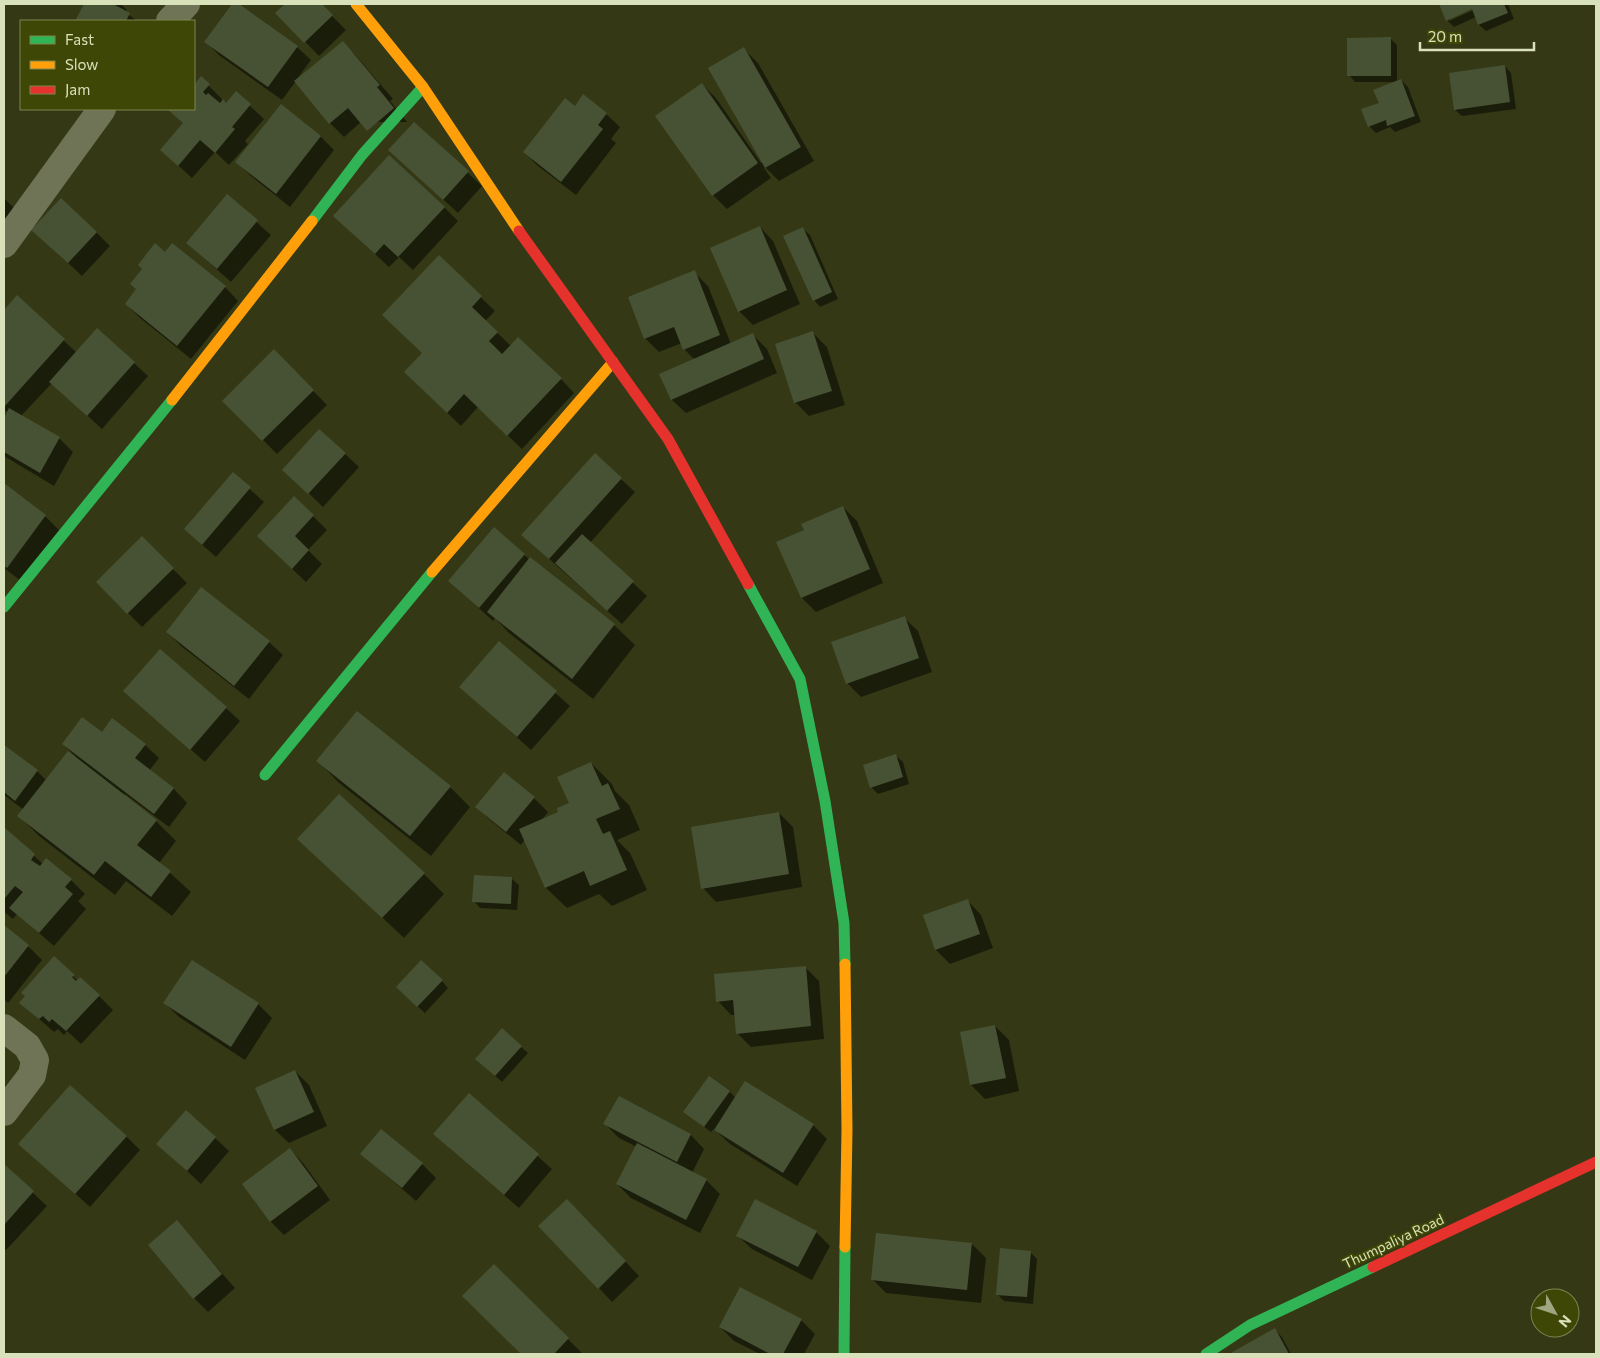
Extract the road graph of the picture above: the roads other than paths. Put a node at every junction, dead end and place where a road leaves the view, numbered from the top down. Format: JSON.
{"nodes":[{"id":1,"x":186,"y":4,"type":"edge"},
{"id":2,"x":356,"y":4,"type":"edge"},
{"id":3,"x":171,"y":20,"type":"edge"},
{"id":4,"x":423,"y":87,"type":"junction"},
{"id":5,"x":101,"y":110,"type":"edge"},
{"id":6,"x":4,"y":244,"type":"edge"},
{"id":7,"x":613,"y":362,"type":"junction"},
{"id":8,"x":4,"y":607,"type":"edge"},
{"id":9,"x":266,"y":775,"type":"dead end"},
{"id":10,"x":4,"y":1028,"type":"edge"},
{"id":11,"x":4,"y":1112,"type":"edge"},
{"id":12,"x":1596,"y":1162,"type":"edge"},
{"id":13,"x":844,"y":1354,"type":"edge"},
{"id":14,"x":1206,"y":1354,"type":"edge"}],
"edges":[{"from":1,"to":3,"type":"street"},
{"from":2,"to":4,"type":"street"},
{"from":4,"to":7,"type":"street"},
{"from":4,"to":8,"type":"street"},
{"from":5,"to":6,"type":"street"},
{"from":7,"to":9,"type":"street"},
{"from":7,"to":13,"type":"street"},
{"from":10,"to":11,"type":"street"},
{"from":12,"to":14,"type":"street","name":"Thumpaliya Road"}]}
